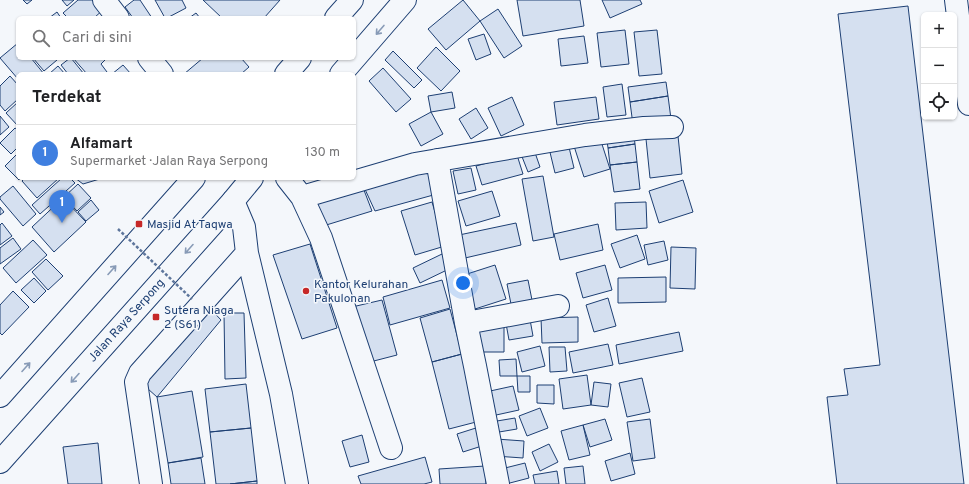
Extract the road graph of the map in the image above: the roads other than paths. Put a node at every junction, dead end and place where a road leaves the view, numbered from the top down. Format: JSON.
{"nodes":[{"id":1,"x":104,"y":0,"type":"edge"},
{"id":2,"x":352,"y":0,"type":"edge"},
{"id":3,"x":405,"y":0,"type":"edge"},
{"id":4,"x":956,"y":0,"type":"edge"},
{"id":5,"x":116,"y":16,"type":"edge"},
{"id":6,"x":338,"y":16,"type":"edge"},
{"id":7,"x":356,"y":57,"type":"edge"},
{"id":8,"x":151,"y":60,"type":"edge"},
{"id":9,"x":298,"y":60,"type":"edge"},
{"id":10,"x":353,"y":60,"type":"edge"},
{"id":11,"x":160,"y":72,"type":"edge"},
{"id":12,"x":288,"y":72,"type":"edge"},
{"id":13,"x":343,"y":72,"type":"edge"},
{"id":14,"x":969,"y":104,"type":"edge"},
{"id":15,"x":672,"y":127,"type":"dead end"},
{"id":16,"x":437,"y":160,"type":"junction"},
{"id":17,"x":192,"y":180,"type":"edge"},
{"id":18,"x":250,"y":180,"type":"edge"},
{"id":19,"x":289,"y":180,"type":"edge"},
{"id":20,"x":302,"y":197,"type":"junction"},
{"id":21,"x":233,"y":201,"type":"junction"},
{"id":22,"x":247,"y":253,"type":"junction"},
{"id":23,"x":558,"y":306,"type":"dead end"},
{"id":24,"x":466,"y":323,"type":"junction"},
{"id":25,"x":1,"y":395,"type":"edge"},
{"id":26,"x":391,"y":448,"type":"dead end"},
{"id":27,"x":0,"y":462,"type":"edge"},
{"id":28,"x":151,"y":484,"type":"edge"},
{"id":29,"x":297,"y":484,"type":"edge"},
{"id":30,"x":498,"y":484,"type":"edge"}],
"edges":[{"from":1,"to":5,"type":"street"},
{"from":2,"to":6,"type":"street"},
{"from":3,"to":7,"type":"street","one_way":true},
{"from":4,"to":14,"type":"street"},
{"from":8,"to":11,"type":"street"},
{"from":9,"to":12,"type":"street"},
{"from":10,"to":13,"type":"street","one_way":true},
{"from":15,"to":16,"type":"street"},
{"from":16,"to":20,"type":"street"},
{"from":16,"to":24,"type":"street"},
{"from":25,"to":17,"type":"street","one_way":true},
{"from":18,"to":21,"type":"street","name":"Jalan Raya Serpong"},
{"from":19,"to":20,"type":"street"},
{"from":20,"to":26,"type":"street"},
{"from":21,"to":22,"type":"street"},
{"from":21,"to":27,"type":"street","name":"Jalan Raya Serpong","one_way":true},
{"from":22,"to":28,"type":"street"},
{"from":22,"to":29,"type":"street"},
{"from":23,"to":24,"type":"street"},
{"from":24,"to":30,"type":"street"}]}
